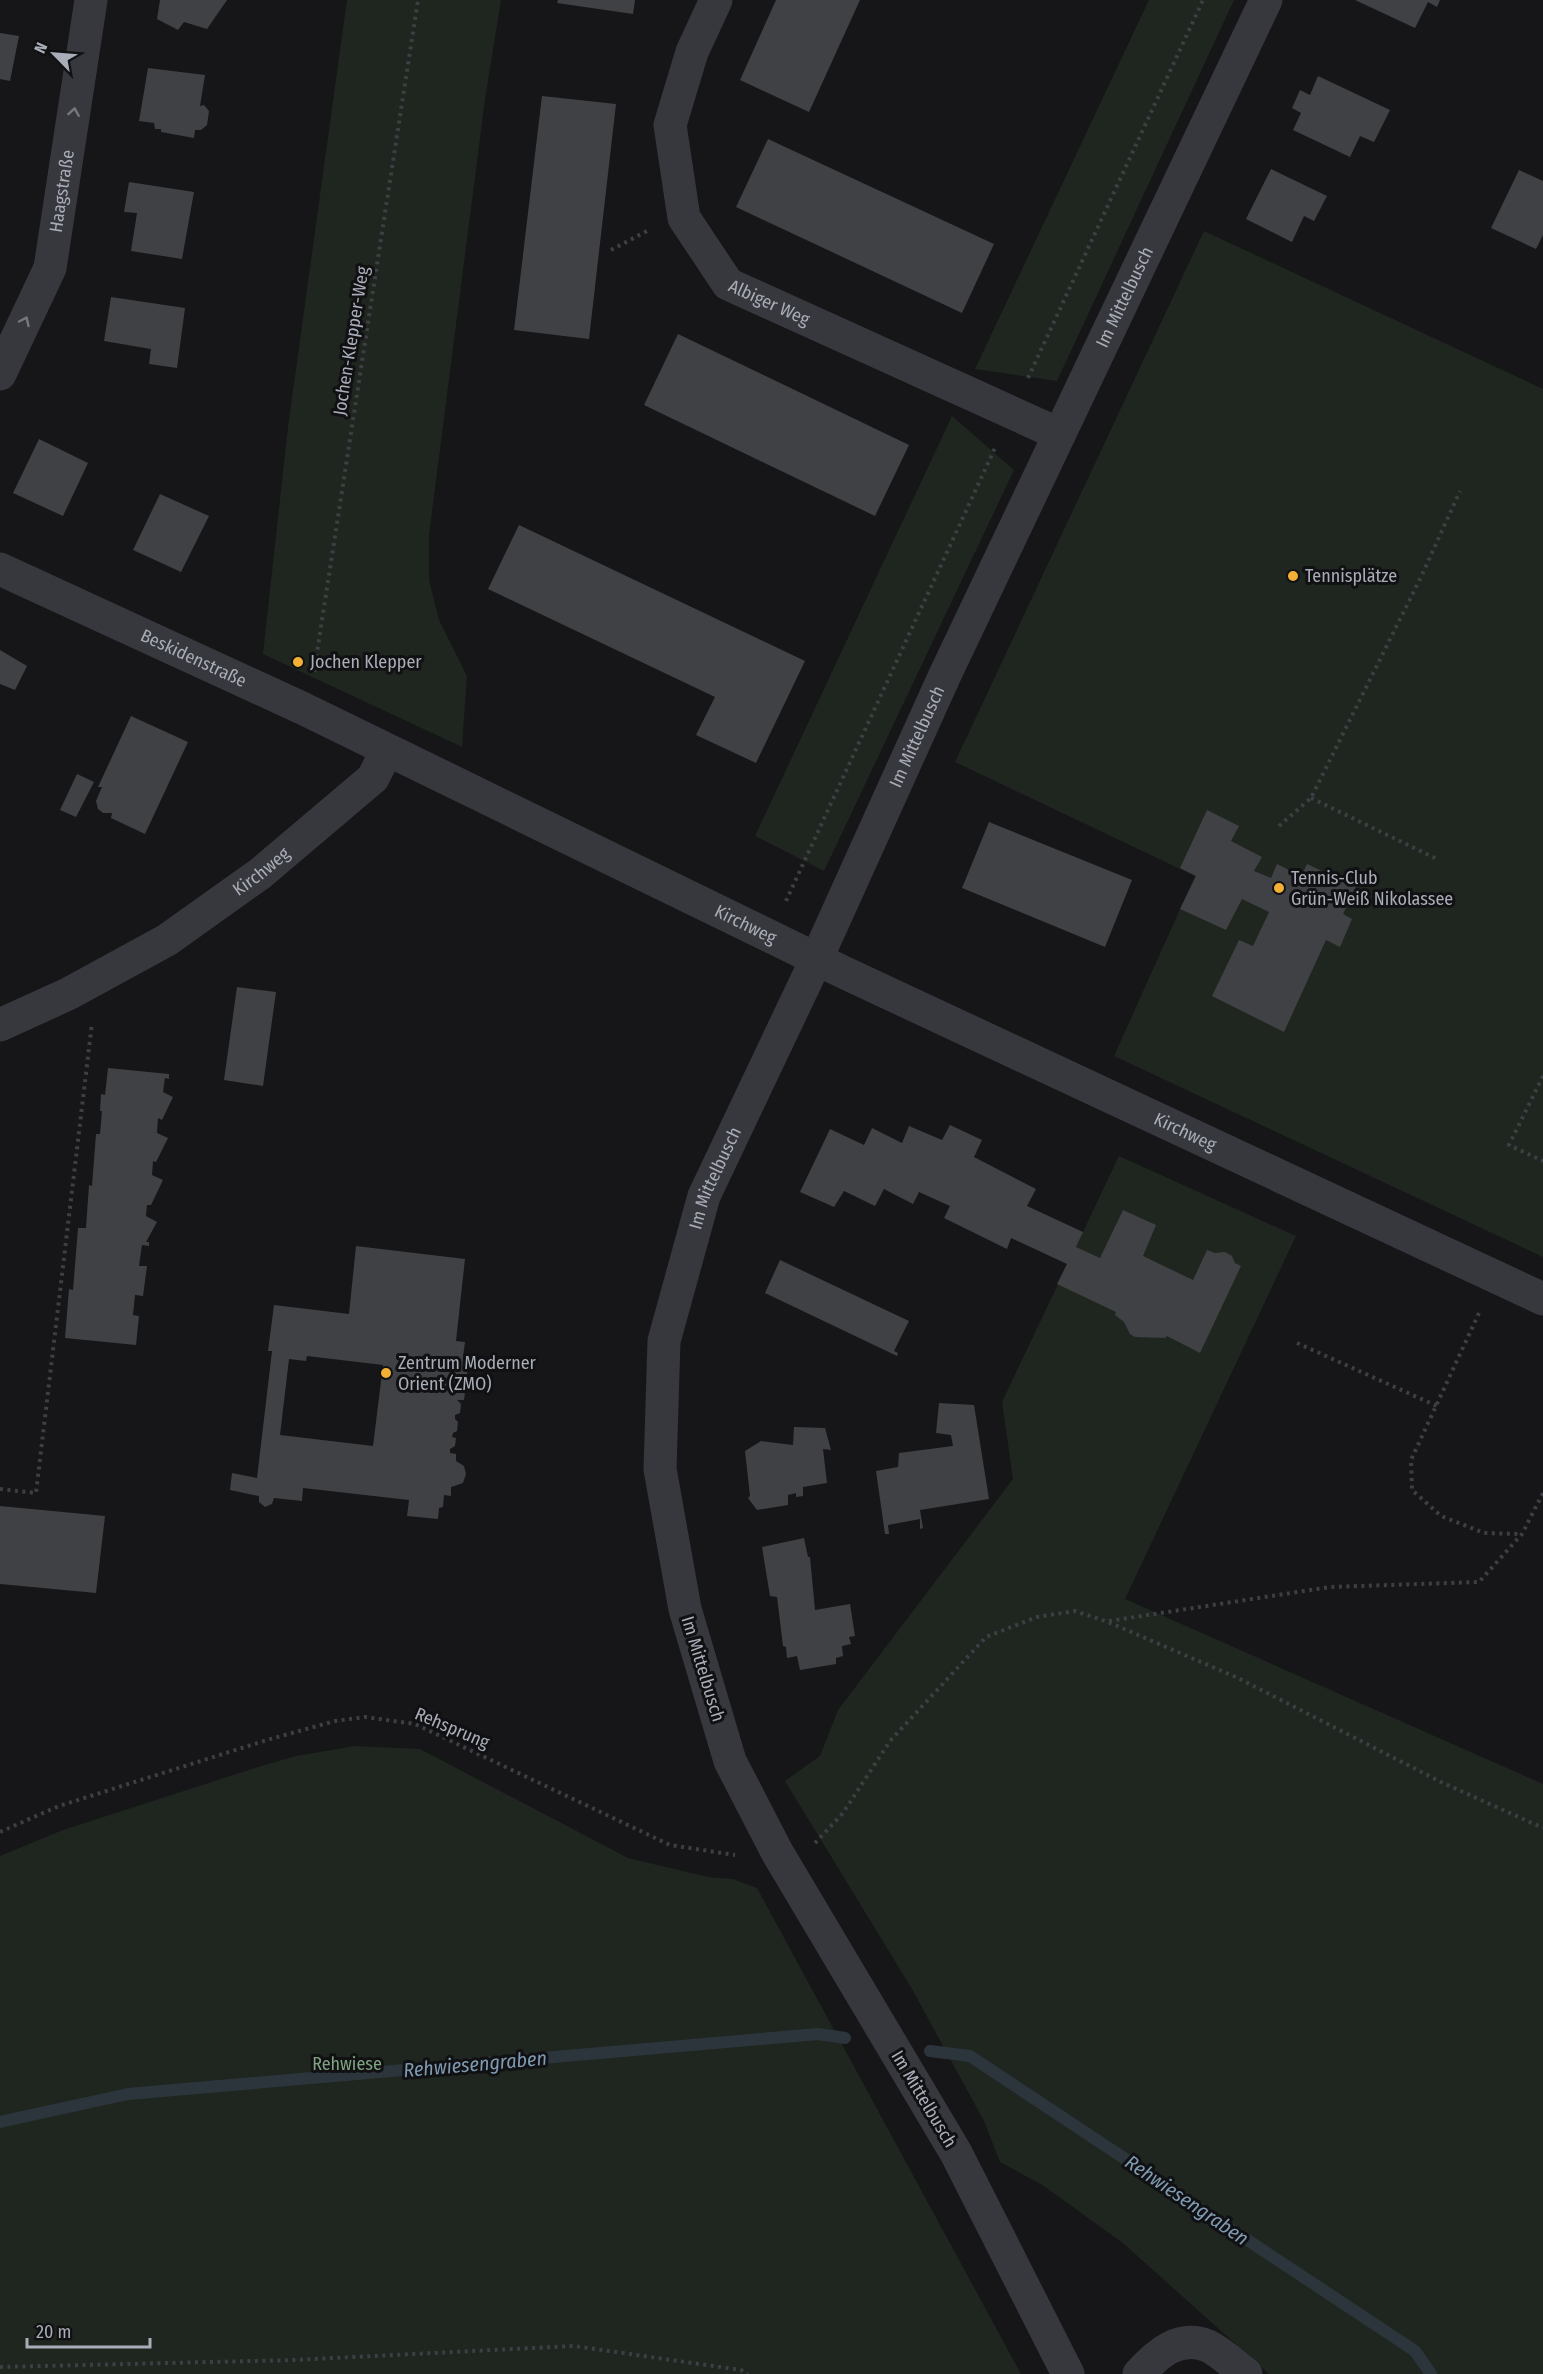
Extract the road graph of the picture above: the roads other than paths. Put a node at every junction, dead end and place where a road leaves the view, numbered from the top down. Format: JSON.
{"nodes":[{"id":1,"x":91,"y":0,"type":"edge"},
{"id":2,"x":716,"y":0,"type":"edge"},
{"id":3,"x":1266,"y":0,"type":"edge"},
{"id":4,"x":0,"y":374,"type":"edge"},
{"id":5,"x":1059,"y":434,"type":"junction"},
{"id":6,"x":0,"y":569,"type":"edge"},
{"id":7,"x":387,"y":750,"type":"junction"},
{"id":8,"x":817,"y":958,"type":"junction"},
{"id":9,"x":0,"y":1025,"type":"edge"},
{"id":10,"x":1543,"y":1299,"type":"edge"},
{"id":11,"x":1068,"y":2374,"type":"edge"},
{"id":12,"x":1139,"y":2374,"type":"edge"},
{"id":13,"x":1246,"y":2374,"type":"edge"}],
"edges":[{"from":4,"to":1,"type":"street","name":"Haagstraße","one_way":true},
{"from":2,"to":5,"type":"street","name":"Albiger Weg"},
{"from":3,"to":5,"type":"street","name":"Im Mittelbusch"},
{"from":5,"to":8,"type":"street","name":"Im Mittelbusch"},
{"from":6,"to":7,"type":"street","name":"Beskidenstraße"},
{"from":7,"to":8,"type":"street","name":"Kirchweg"},
{"from":7,"to":9,"type":"street","name":"Kirchweg"},
{"from":8,"to":10,"type":"street","name":"Kirchweg"},
{"from":8,"to":11,"type":"street","name":"Im Mittelbusch"},
{"from":12,"to":13,"type":"street"}]}
